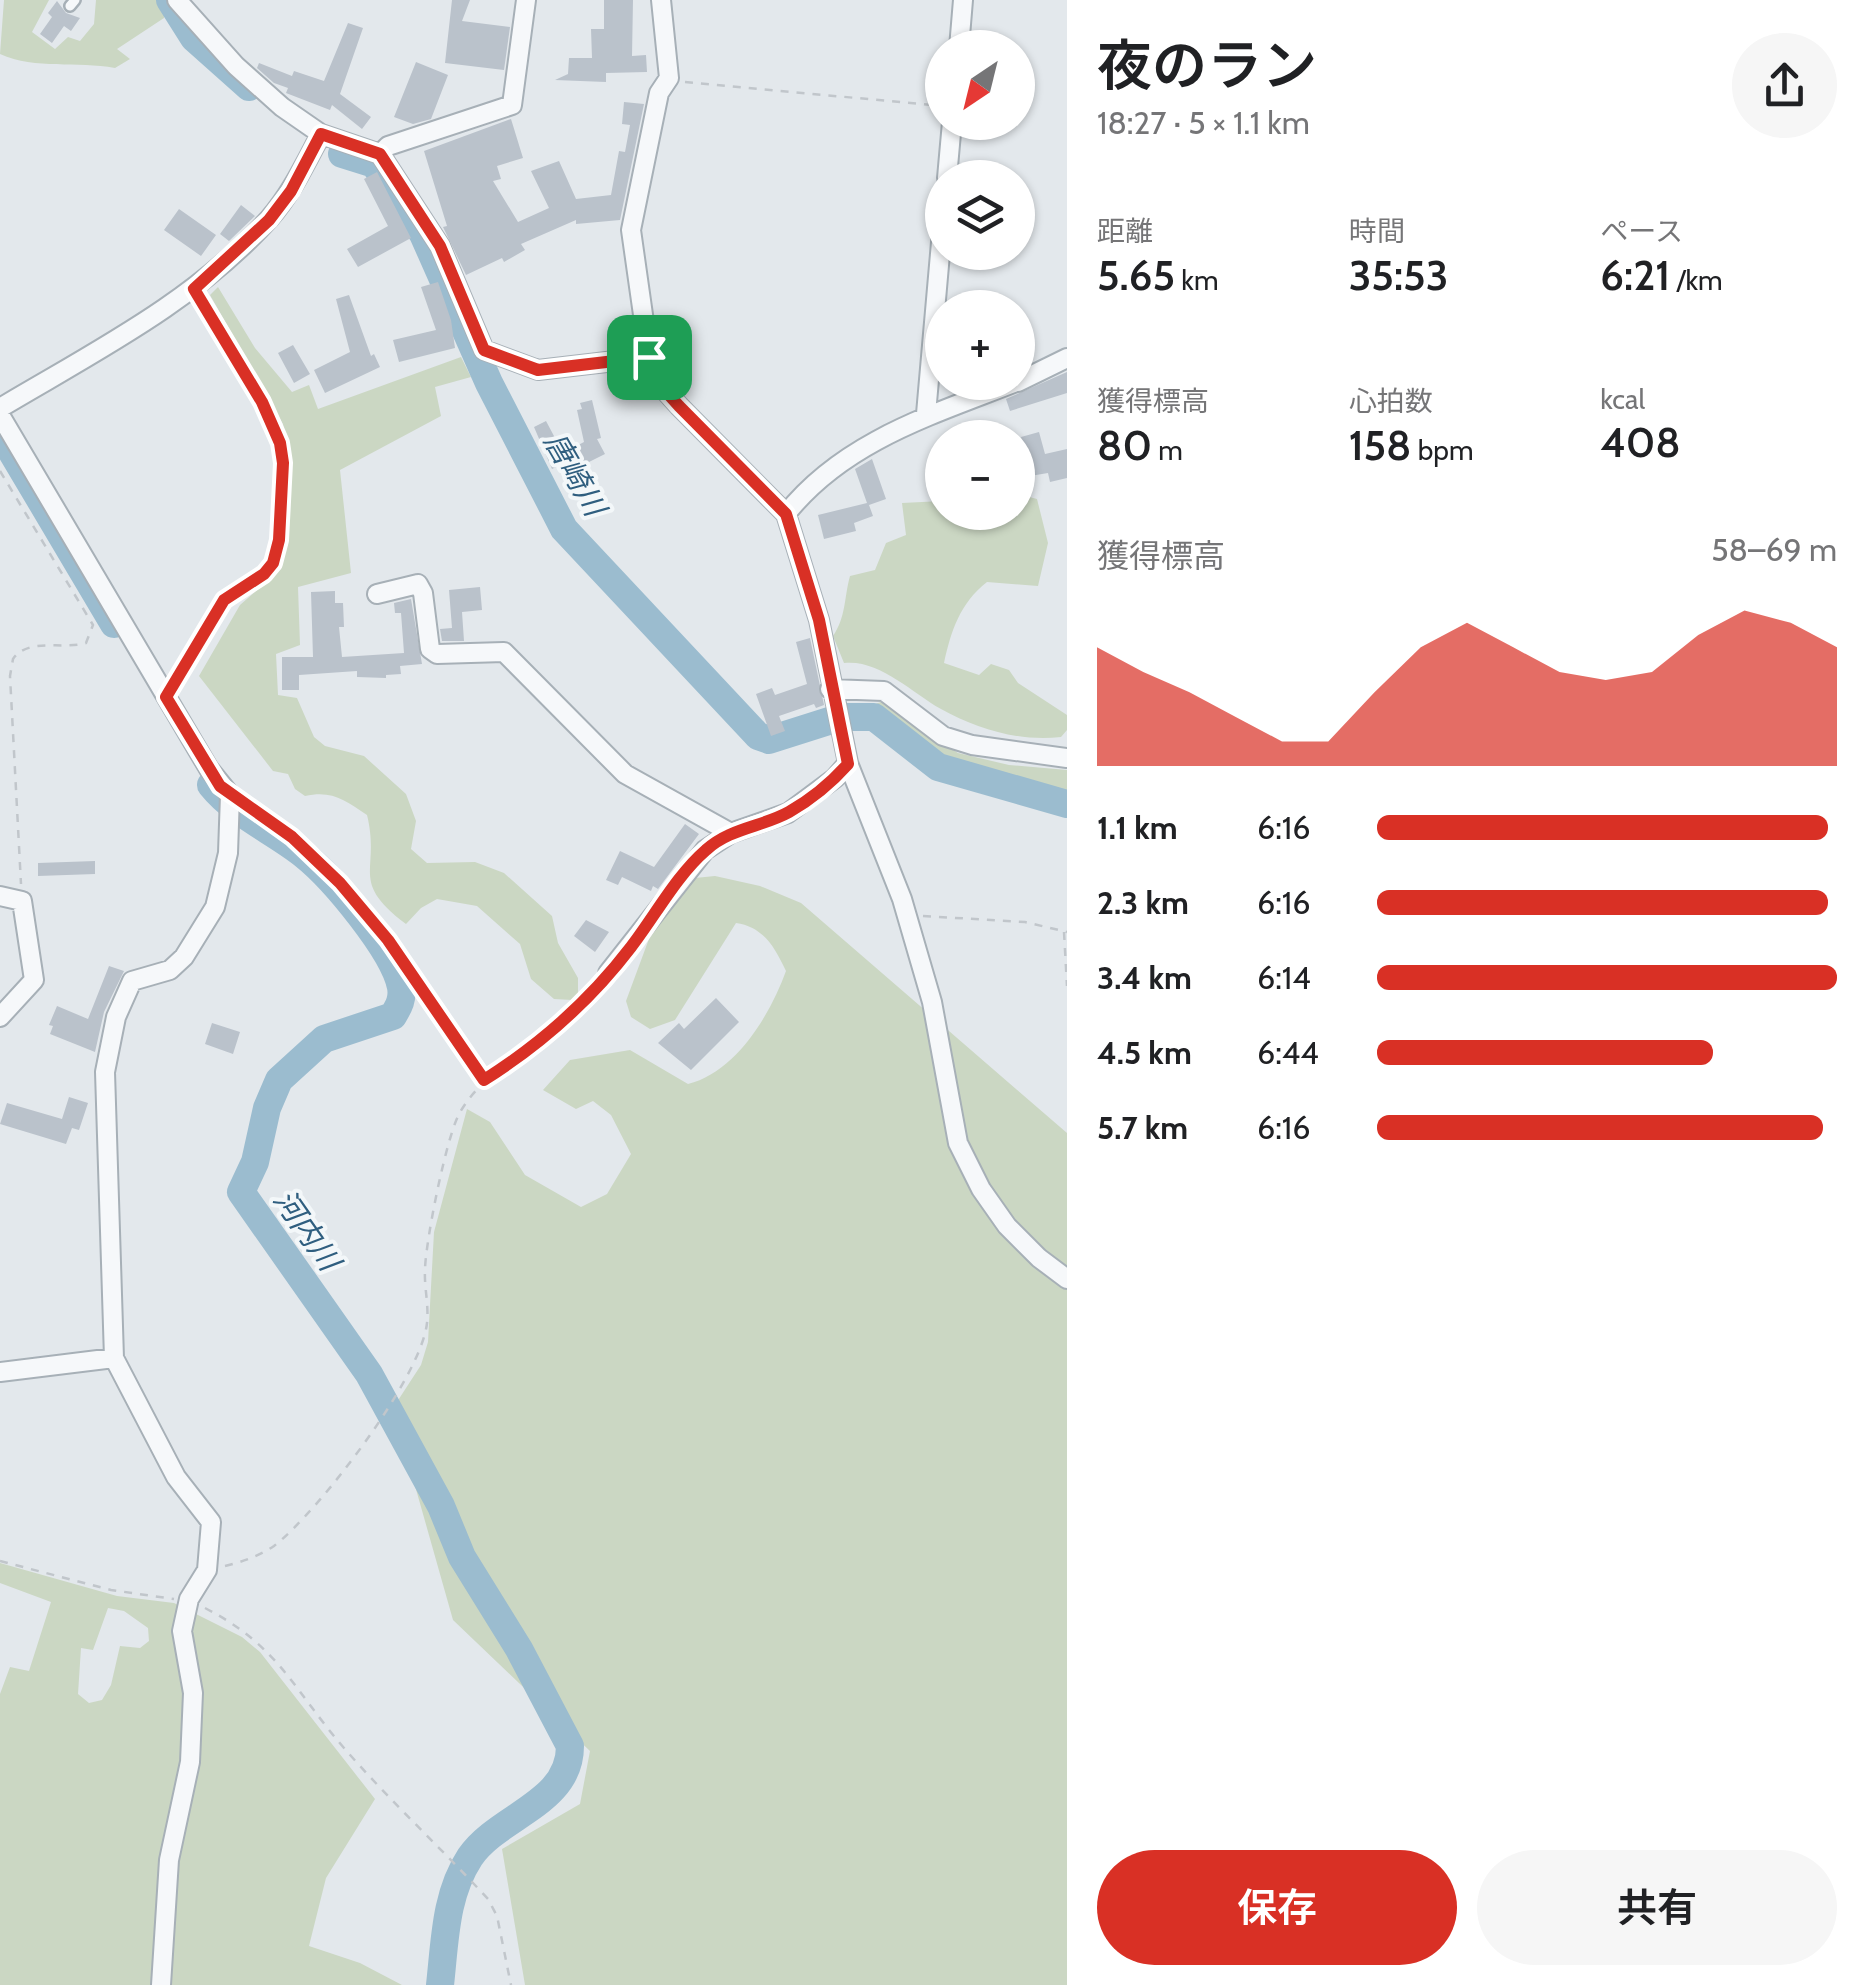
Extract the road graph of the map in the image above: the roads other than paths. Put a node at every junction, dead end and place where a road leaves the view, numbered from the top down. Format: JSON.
{"nodes":[{"id":1,"x":177,"y":0,"type":"edge"},
{"id":2,"x":526,"y":0,"type":"edge"},
{"id":3,"x":660,"y":0,"type":"edge"},
{"id":4,"x":963,"y":0,"type":"edge"},
{"id":5,"x":960,"y":30,"type":"edge"},
{"id":6,"x":321,"y":134,"type":"junction"},
{"id":7,"x":380,"y":154,"type":"junction"},
{"id":8,"x":939,"y":270,"type":"edge"},
{"id":9,"x":649,"y":357,"type":"junction"},
{"id":10,"x":1067,"y":358,"type":"edge"},
{"id":11,"x":1035,"y":373,"type":"edge"},
{"id":12,"x":966,"y":400,"type":"edge"},
{"id":13,"x":0,"y":412,"type":"edge"},
{"id":14,"x":926,"y":414,"type":"junction"},
{"id":15,"x":786,"y":514,"type":"junction"},
{"id":16,"x":377,"y":594,"type":"dead end"},
{"id":17,"x":830,"y":690,"type":"junction"},
{"id":18,"x":1067,"y":758,"type":"edge"},
{"id":19,"x":848,"y":764,"type":"junction"},
{"id":20,"x":731,"y":833,"type":"junction"},
{"id":21,"x":0,"y":896,"type":"edge"},
{"id":22,"x":608,"y":973,"type":"road end"},
{"id":23,"x":0,"y":1016,"type":"edge"},
{"id":24,"x":1067,"y":1279,"type":"edge"},
{"id":25,"x":114,"y":1358,"type":"junction"},
{"id":26,"x":0,"y":1372,"type":"edge"},
{"id":27,"x":161,"y":1985,"type":"edge"}],
"edges":[{"from":1,"to":6,"type":"street"},
{"from":2,"to":7,"type":"street"},
{"from":3,"to":9,"type":"street"},
{"from":4,"to":5,"type":"street"},
{"from":6,"to":7,"type":"street"},
{"from":6,"to":13,"type":"street"},
{"from":7,"to":9,"type":"street"},
{"from":8,"to":14,"type":"street"},
{"from":9,"to":15,"type":"street"},
{"from":10,"to":11,"type":"street"},
{"from":12,"to":14,"type":"street"},
{"from":13,"to":25,"type":"street"},
{"from":14,"to":15,"type":"street"},
{"from":15,"to":17,"type":"street"},
{"from":16,"to":20,"type":"street"},
{"from":17,"to":18,"type":"street"},
{"from":17,"to":19,"type":"street"},
{"from":19,"to":20,"type":"street"},
{"from":19,"to":24,"type":"street"},
{"from":20,"to":22,"type":"street"},
{"from":21,"to":23,"type":"street"},
{"from":25,"to":26,"type":"street"},
{"from":25,"to":27,"type":"street"}]}
